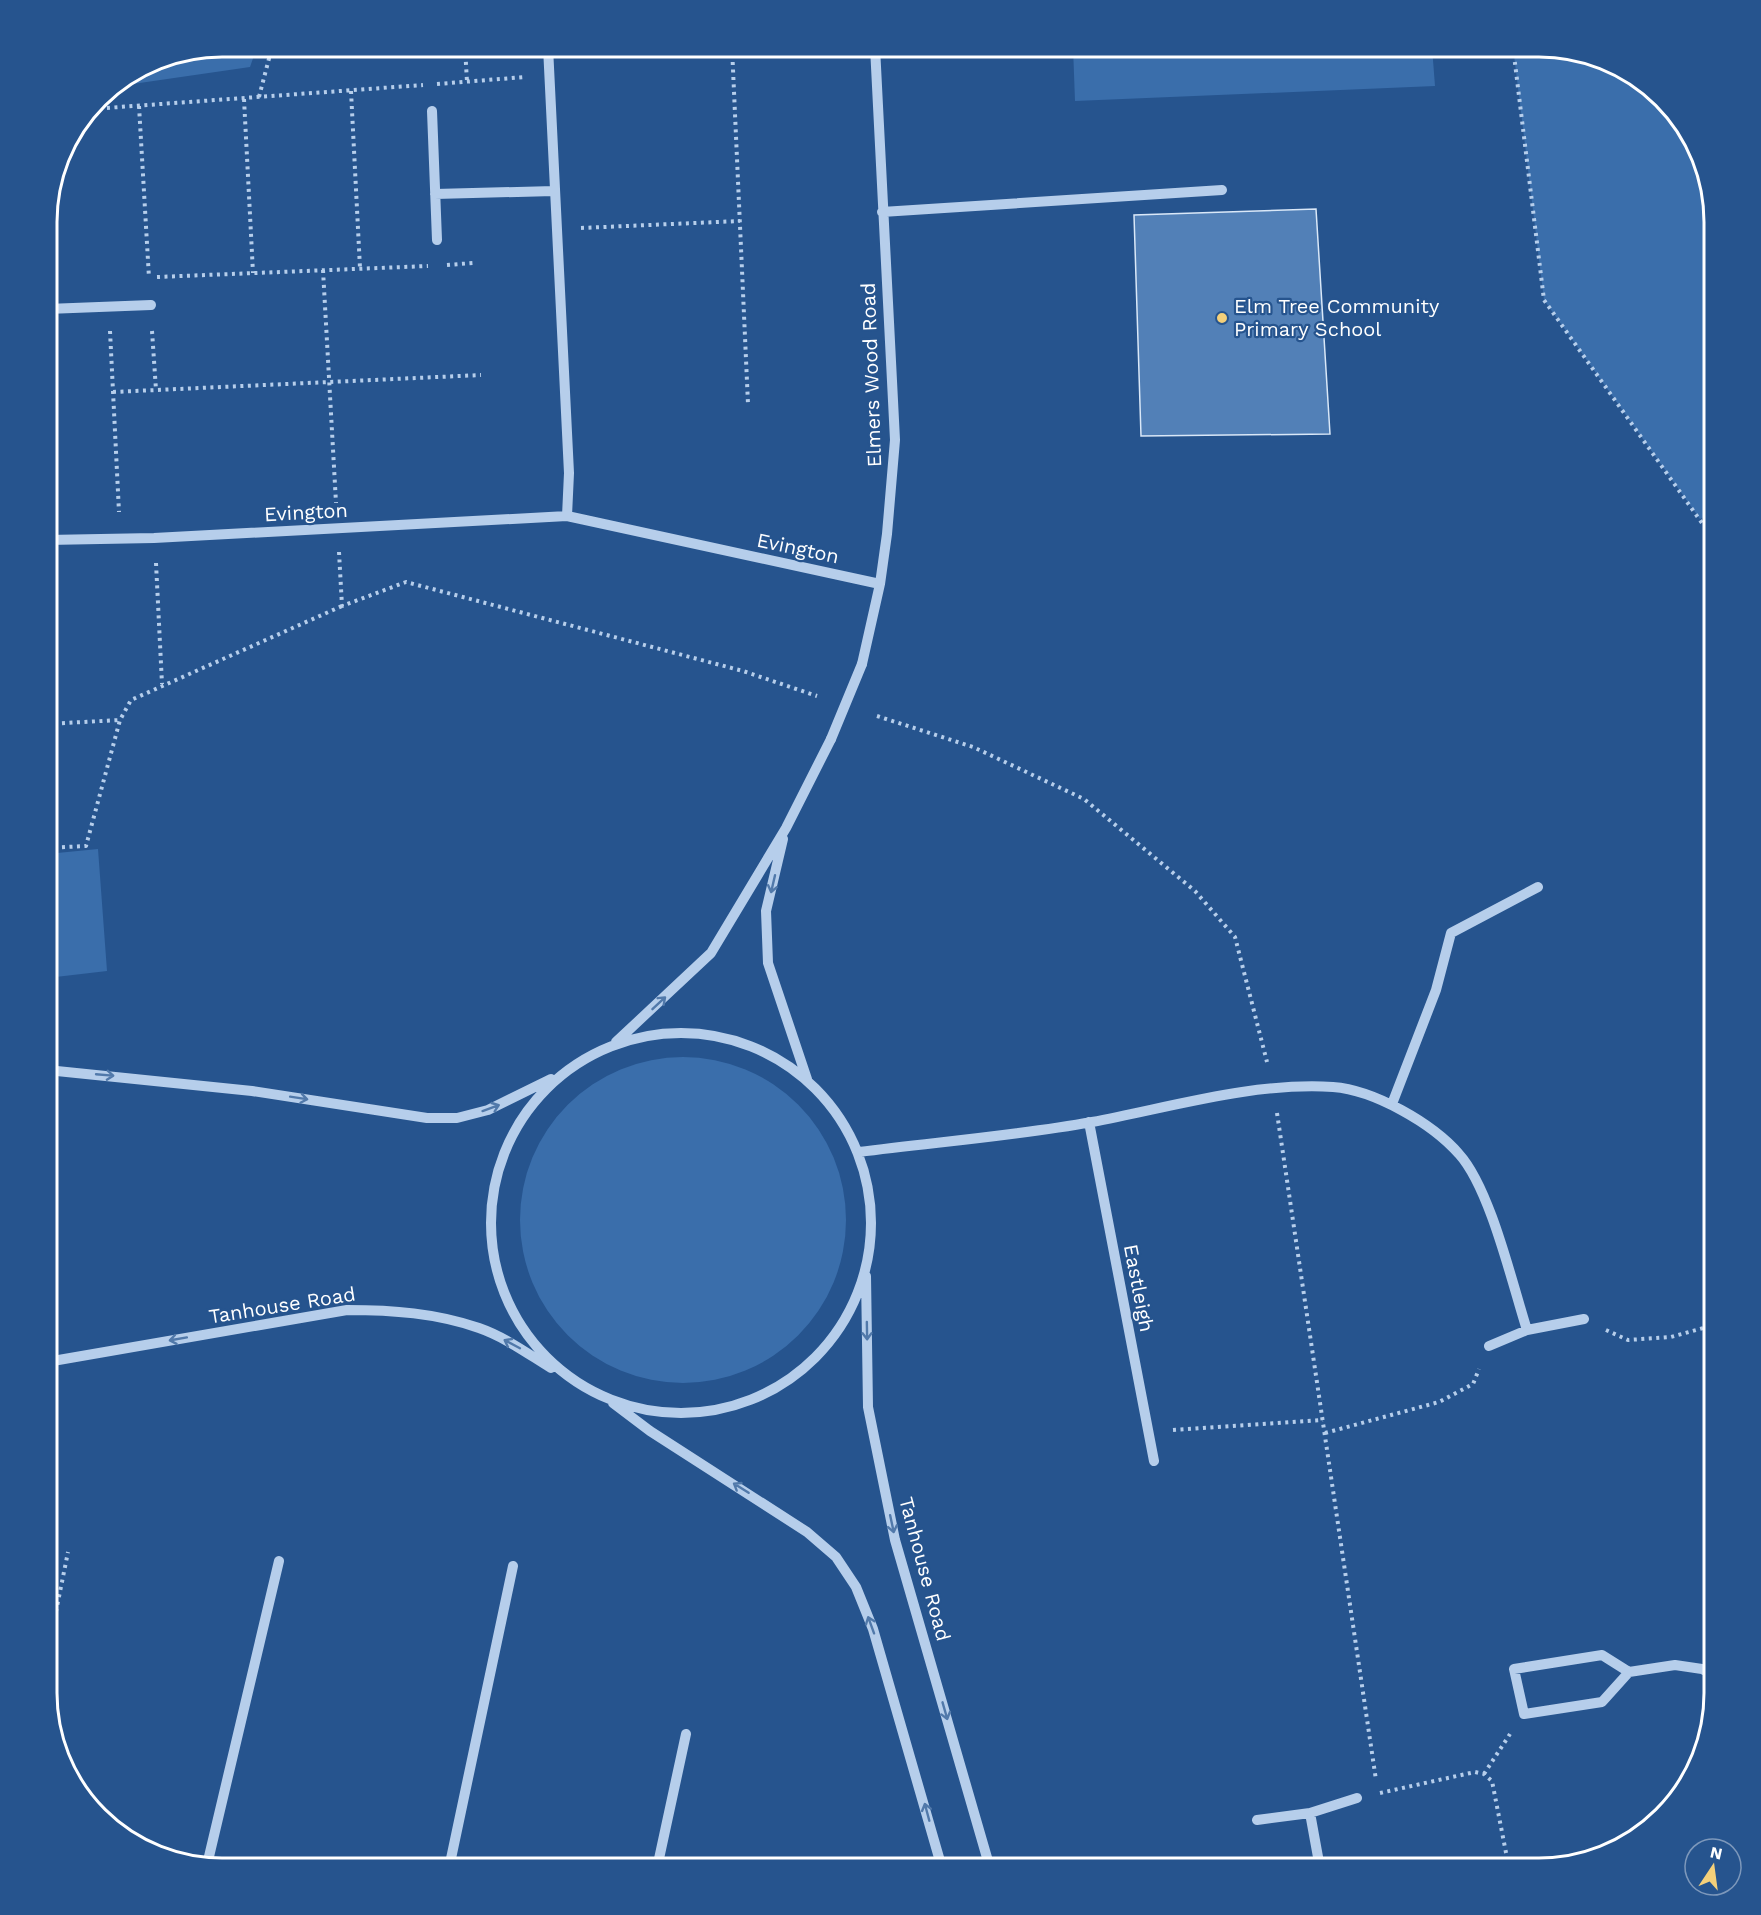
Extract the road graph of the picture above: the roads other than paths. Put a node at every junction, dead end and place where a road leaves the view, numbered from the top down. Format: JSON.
{"nodes":[{"id":1,"x":549,"y":57,"type":"edge"},
{"id":2,"x":875,"y":57,"type":"edge"},
{"id":3,"x":432,"y":111,"type":"dead end"},
{"id":4,"x":554,"y":190,"type":"junction"},
{"id":5,"x":1222,"y":190,"type":"dead end"},
{"id":6,"x":435,"y":194,"type":"junction"},
{"id":7,"x":882,"y":212,"type":"junction"},
{"id":8,"x":437,"y":240,"type":"dead end"},
{"id":9,"x":151,"y":304,"type":"road end"},
{"id":10,"x":57,"y":309,"type":"edge"},
{"id":11,"x":567,"y":516,"type":"junction"},
{"id":12,"x":57,"y":540,"type":"edge"},
{"id":13,"x":880,"y":584,"type":"junction"},
{"id":14,"x":786,"y":828,"type":"junction"},
{"id":15,"x":1538,"y":887,"type":"dead end"},
{"id":16,"x":616,"y":1042,"type":"junction"},
{"id":17,"x":57,"y":1071,"type":"edge"},
{"id":18,"x":559,"y":1074,"type":"junction"},
{"id":19,"x":807,"y":1079,"type":"junction"},
{"id":20,"x":1392,"y":1104,"type":"junction"},
{"id":21,"x":1089,"y":1122,"type":"junction"},
{"id":22,"x":859,"y":1152,"type":"junction"},
{"id":23,"x":866,"y":1273,"type":"junction"},
{"id":24,"x":1584,"y":1319,"type":"road end"},
{"id":25,"x":1527,"y":1330,"type":"junction"},
{"id":26,"x":1489,"y":1346,"type":"road end"},
{"id":27,"x":57,"y":1360,"type":"edge"},
{"id":28,"x":580,"y":1385,"type":"junction"},
{"id":29,"x":610,"y":1401,"type":"junction"},
{"id":30,"x":1154,"y":1461,"type":"dead end"},
{"id":31,"x":279,"y":1561,"type":"dead end"},
{"id":32,"x":513,"y":1566,"type":"dead end"},
{"id":33,"x":1702,"y":1669,"type":"edge"},
{"id":34,"x":1629,"y":1672,"type":"junction"},
{"id":35,"x":686,"y":1734,"type":"dead end"},
{"id":36,"x":1357,"y":1798,"type":"dead end"},
{"id":37,"x":1310,"y":1813,"type":"junction"},
{"id":38,"x":1257,"y":1820,"type":"dead end"},
{"id":39,"x":209,"y":1858,"type":"edge"},
{"id":40,"x":451,"y":1858,"type":"edge"},
{"id":41,"x":659,"y":1858,"type":"edge"},
{"id":42,"x":939,"y":1858,"type":"edge"},
{"id":43,"x":987,"y":1858,"type":"edge"},
{"id":44,"x":1318,"y":1858,"type":"edge"}],
"edges":[{"from":1,"to":4,"type":"street"},
{"from":2,"to":7,"type":"street","name":"Elmers Wood Road"},
{"from":3,"to":6,"type":"street"},
{"from":4,"to":6,"type":"street"},
{"from":4,"to":11,"type":"street"},
{"from":5,"to":7,"type":"street"},
{"from":6,"to":8,"type":"street"},
{"from":7,"to":13,"type":"street","name":"Elmers Wood Road"},
{"from":9,"to":10,"type":"street"},
{"from":11,"to":12,"type":"street","name":"Evington"},
{"from":11,"to":13,"type":"street","name":"Evington"},
{"from":13,"to":14,"type":"street","name":"Elmers Wood Road","bridge":true},
{"from":16,"to":14,"type":"street","name":"Elmers Wood Road","one_way":true},
{"from":14,"to":19,"type":"street","name":"Elmers Wood Road","one_way":true},
{"from":15,"to":20,"type":"street"},
{"from":16,"to":18,"type":"street"},
{"from":16,"to":19,"type":"street"},
{"from":17,"to":18,"type":"street","one_way":true},
{"from":18,"to":28,"type":"street"},
{"from":19,"to":22,"type":"street"},
{"from":20,"to":21,"type":"street"},
{"from":20,"to":25,"type":"street"},
{"from":21,"to":22,"type":"street"},
{"from":21,"to":30,"type":"street","name":"Eastleigh"},
{"from":22,"to":23,"type":"street"},
{"from":23,"to":29,"type":"street"},
{"from":23,"to":43,"type":"street","name":"Tanhouse Road","one_way":true},
{"from":24,"to":25,"type":"street"},
{"from":25,"to":26,"type":"street"},
{"from":28,"to":27,"type":"street","name":"Tanhouse Road","one_way":true},
{"from":28,"to":29,"type":"street"},
{"from":42,"to":29,"type":"street","one_way":true},
{"from":31,"to":39,"type":"street"},
{"from":32,"to":40,"type":"street"},
{"from":33,"to":34,"type":"street"},
{"from":34,"to":34,"type":"street"},
{"from":35,"to":41,"type":"street"},
{"from":36,"to":37,"type":"street"},
{"from":37,"to":38,"type":"street"},
{"from":37,"to":44,"type":"street"}]}
